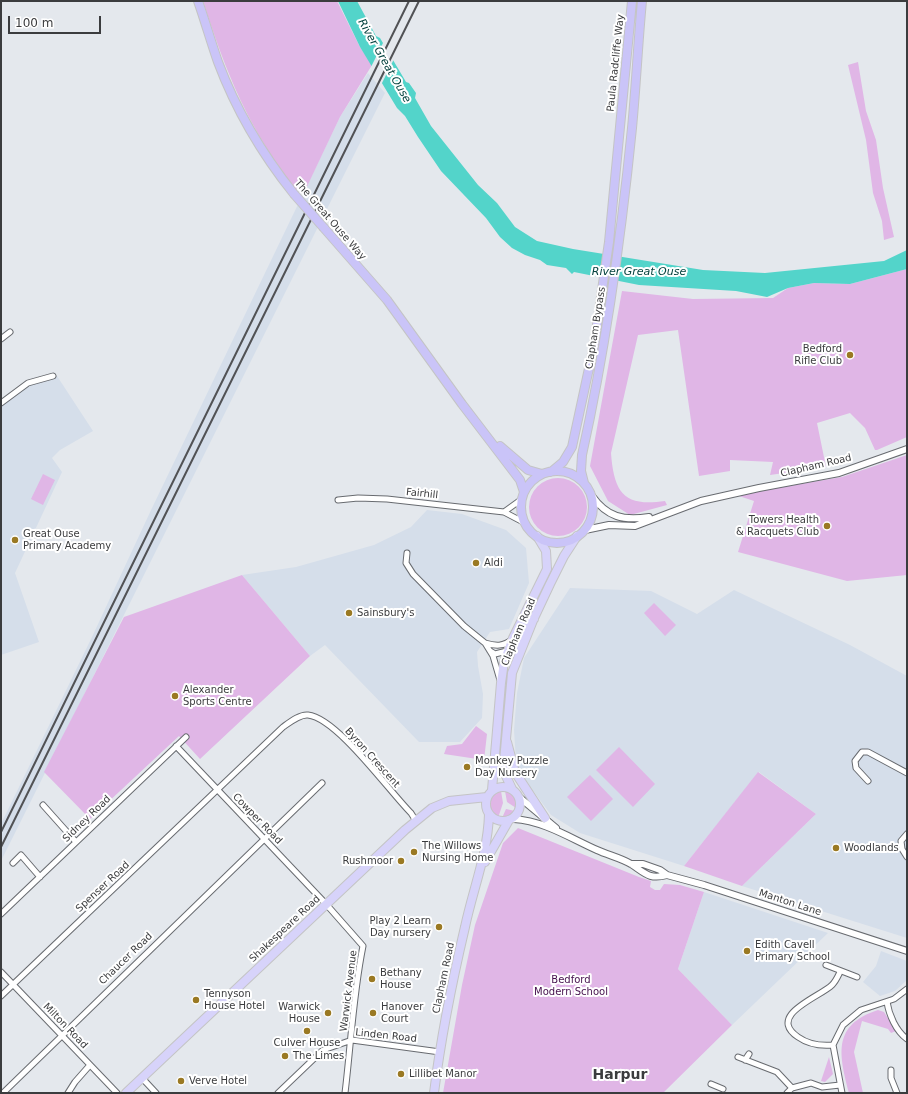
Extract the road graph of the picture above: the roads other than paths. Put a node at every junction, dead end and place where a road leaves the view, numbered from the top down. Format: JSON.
{"nodes":[{"id":1,"x":198,"y":1,"type":"edge"},
{"id":2,"x":632,"y":1,"type":"edge"},
{"id":3,"x":642,"y":1,"type":"edge"},
{"id":4,"x":632,"y":127,"type":"joint"},
{"id":5,"x":620,"y":128,"type":"joint"},
{"id":6,"x":10,"y":332,"type":"dead end"},
{"id":7,"x":1,"y":339,"type":"edge"},
{"id":8,"x":53,"y":376,"type":"dead end"},
{"id":9,"x":1,"y":403,"type":"edge"},
{"id":10,"x":483,"y":431,"type":"junction"},
{"id":11,"x":907,"y":449,"type":"edge"},
{"id":12,"x":551,"y":472,"type":"junction"},
{"id":13,"x":542,"y":474,"type":"junction"},
{"id":14,"x":584,"y":483,"type":"junction"},
{"id":15,"x":523,"y":496,"type":"junction"},
{"id":16,"x":592,"y":496,"type":"junction"},
{"id":17,"x":338,"y":500,"type":"dead end"},
{"id":18,"x":504,"y":512,"type":"junction"},
{"id":19,"x":658,"y":516,"type":"junction"},
{"id":20,"x":525,"y":523,"type":"junction"},
{"id":21,"x":585,"y":530,"type":"junction"},
{"id":22,"x":537,"y":536,"type":"junction"},
{"id":23,"x":577,"y":536,"type":"junction"},
{"id":24,"x":407,"y":553,"type":"dead end"},
{"id":25,"x":534,"y":618,"type":"junction"},
{"id":26,"x":513,"y":638,"type":"junction"},
{"id":27,"x":485,"y":643,"type":"junction"},
{"id":28,"x":490,"y":651,"type":"junction"},
{"id":29,"x":507,"y":651,"type":"junction"},
{"id":30,"x":500,"y":683,"type":"junction"},
{"id":31,"x":186,"y":737,"type":"dead end"},
{"id":32,"x":506,"y":739,"type":"junction"},
{"id":33,"x":176,"y":746,"type":"junction"},
{"id":34,"x":907,"y":773,"type":"edge"},
{"id":35,"x":868,"y":781,"type":"dead end"},
{"id":36,"x":322,"y":784,"type":"dead end"},
{"id":37,"x":512,"y":789,"type":"junction"},
{"id":38,"x":492,"y":790,"type":"junction"},
{"id":39,"x":217,"y":791,"type":"junction"},
{"id":40,"x":487,"y":797,"type":"junction"},
{"id":41,"x":519,"y":797,"type":"junction"},
{"id":42,"x":469,"y":799,"type":"junction"},
{"id":43,"x":42,"y":805,"type":"dead end"},
{"id":44,"x":487,"y":812,"type":"junction"},
{"id":45,"x":545,"y":818,"type":"junction"},
{"id":46,"x":511,"y":819,"type":"junction"},
{"id":47,"x":416,"y":821,"type":"junction"},
{"id":48,"x":558,"y":830,"type":"junction"},
{"id":49,"x":907,"y":834,"type":"edge"},
{"id":50,"x":264,"y":839,"type":"junction"},
{"id":51,"x":76,"y":842,"type":"junction"},
{"id":52,"x":907,"y":857,"type":"edge"},
{"id":53,"x":13,"y":864,"type":"dead end"},
{"id":54,"x":481,"y":868,"type":"junction"},
{"id":55,"x":40,"y":877,"type":"junction"},
{"id":56,"x":326,"y":904,"type":"junction"},
{"id":57,"x":1,"y":914,"type":"edge"},
{"id":58,"x":907,"y":951,"type":"edge"},
{"id":59,"x":826,"y":965,"type":"dead end"},
{"id":60,"x":1,"y":972,"type":"edge"},
{"id":61,"x":840,"y":972,"type":"junction"},
{"id":62,"x":857,"y":977,"type":"dead end"},
{"id":63,"x":13,"y":984,"type":"junction"},
{"id":64,"x":907,"y":989,"type":"edge"},
{"id":65,"x":1,"y":996,"type":"edge"},
{"id":66,"x":887,"y":1002,"type":"junction"},
{"id":67,"x":61,"y":1035,"type":"junction"},
{"id":68,"x":907,"y":1039,"type":"edge"},
{"id":69,"x":352,"y":1040,"type":"junction"},
{"id":70,"x":833,"y":1045,"type":"junction"},
{"id":71,"x":440,"y":1052,"type":"junction"},
{"id":72,"x":749,"y":1054,"type":"dead end"},
{"id":73,"x":738,"y":1057,"type":"dead end"},
{"id":74,"x":745,"y":1060,"type":"junction"},
{"id":75,"x":90,"y":1065,"type":"junction"},
{"id":76,"x":891,"y":1070,"type":"dead end"},
{"id":77,"x":142,"y":1078,"type":"junction"},
{"id":78,"x":711,"y":1084,"type":"dead end"},
{"id":79,"x":840,"y":1085,"type":"junction"},
{"id":80,"x":792,"y":1088,"type":"junction"},
{"id":81,"x":3,"y":1093,"type":"edge"},
{"id":82,"x":68,"y":1093,"type":"edge"},
{"id":83,"x":117,"y":1093,"type":"edge"},
{"id":84,"x":126,"y":1093,"type":"edge"},
{"id":85,"x":156,"y":1093,"type":"edge"},
{"id":86,"x":278,"y":1093,"type":"edge"},
{"id":87,"x":345,"y":1093,"type":"edge"},
{"id":88,"x":434,"y":1093,"type":"edge"},
{"id":89,"x":716,"y":1093,"type":"edge"},
{"id":90,"x":787,"y":1093,"type":"edge"},
{"id":91,"x":842,"y":1093,"type":"edge"},
{"id":92,"x":897,"y":1093,"type":"edge"}],
"edges":[{"from":1,"to":10,"type":"highway","name":"The Great Ouse Way","bridge":true},
{"from":2,"to":5,"type":"highway","name":"Paula Radcliffe Way"},
{"from":3,"to":4,"type":"highway","name":"Paula Radcliffe Way"},
{"from":4,"to":14,"type":"highway","name":"Clapham Bypass"},
{"from":5,"to":12,"type":"highway","name":"Clapham Bypass"},
{"from":6,"to":7,"type":"street"},
{"from":8,"to":9,"type":"street"},
{"from":10,"to":13,"type":"highway","name":"The Great Ouse Way"},
{"from":10,"to":15,"type":"highway","name":"The Great Ouse Way"},
{"from":11,"to":19,"type":"street","name":"Clapham Road"},
{"from":12,"to":13,"type":"highway"},
{"from":12,"to":14,"type":"highway"},
{"from":13,"to":15,"type":"highway"},
{"from":14,"to":16,"type":"highway"},
{"from":15,"to":18,"type":"street"},
{"from":15,"to":20,"type":"highway"},
{"from":16,"to":19,"type":"street","name":"Clapham Road"},
{"from":16,"to":21,"type":"highway"},
{"from":17,"to":18,"type":"street","name":"Fairhill"},
{"from":18,"to":20,"type":"street","name":"Fairhill"},
{"from":19,"to":21,"type":"street","name":"Clapham Road"},
{"from":20,"to":22,"type":"highway"},
{"from":21,"to":23,"type":"highway"},
{"from":22,"to":23,"type":"highway"},
{"from":22,"to":26,"type":"main road","name":"Clapham Road"},
{"from":23,"to":25,"type":"main road","name":"Clapham Road"},
{"from":24,"to":27,"type":"street"},
{"from":25,"to":29,"type":"main road"},
{"from":25,"to":32,"type":"main road","name":"Clapham Road"},
{"from":26,"to":27,"type":"street"},
{"from":26,"to":29,"type":"main road","name":"Clapham Road"},
{"from":27,"to":28,"type":"street"},
{"from":28,"to":29,"type":"street"},
{"from":28,"to":30,"type":"street"},
{"from":29,"to":30,"type":"main road","name":"Clapham Road"},
{"from":30,"to":38,"type":"main road","name":"Clapham Road"},
{"from":31,"to":33,"type":"street","name":"Sidney Road"},
{"from":32,"to":37,"type":"main road","name":"Clapham Road"},
{"from":32,"to":45,"type":"main road"},
{"from":33,"to":39,"type":"street","name":"Cowper Road"},
{"from":33,"to":51,"type":"street","name":"Sidney Road"},
{"from":34,"to":35,"type":"street"},
{"from":36,"to":50,"type":"street","name":"Chaucer Road"},
{"from":37,"to":38,"type":"main road"},
{"from":37,"to":41,"type":"main road"},
{"from":38,"to":40,"type":"main road"},
{"from":39,"to":47,"type":"street","name":"Byron Crescent"},
{"from":39,"to":50,"type":"street","name":"Cowper Road"},
{"from":39,"to":63,"type":"street","name":"Spenser Road"},
{"from":40,"to":42,"type":"main road","name":"Shakespeare Road"},
{"from":40,"to":44,"type":"main road"},
{"from":41,"to":45,"type":"street","name":"Manton Lane"},
{"from":41,"to":46,"type":"main road"},
{"from":42,"to":44,"type":"main road"},
{"from":42,"to":47,"type":"main road","name":"Shakespeare Road"},
{"from":43,"to":51,"type":"street"},
{"from":44,"to":46,"type":"main road"},
{"from":44,"to":54,"type":"main road","name":"Clapham Road"},
{"from":45,"to":48,"type":"street","name":"Manton Lane"},
{"from":46,"to":48,"type":"street","name":"Manton Lane"},
{"from":46,"to":54,"type":"main road","name":"Clapham Road"},
{"from":47,"to":56,"type":"main road","name":"Shakespeare Road"},
{"from":48,"to":58,"type":"street","name":"Manton Lane"},
{"from":49,"to":52,"type":"street"},
{"from":50,"to":56,"type":"street","name":"Cowper Road"},
{"from":50,"to":67,"type":"street","name":"Chaucer Road"},
{"from":51,"to":55,"type":"street","name":"Sidney Road"},
{"from":53,"to":55,"type":"street"},
{"from":54,"to":71,"type":"main road","name":"Clapham Road"},
{"from":55,"to":57,"type":"street","name":"Sidney Road"},
{"from":56,"to":69,"type":"street","name":"Warwick Avenue"},
{"from":56,"to":77,"type":"main road","name":"Shakespeare Road"},
{"from":59,"to":61,"type":"street"},
{"from":60,"to":63,"type":"street","name":"Milton Road"},
{"from":61,"to":62,"type":"street"},
{"from":61,"to":70,"type":"street"},
{"from":63,"to":65,"type":"street","name":"Spenser Road"},
{"from":63,"to":67,"type":"street","name":"Milton Road"},
{"from":64,"to":66,"type":"street"},
{"from":66,"to":68,"type":"street"},
{"from":66,"to":70,"type":"street"},
{"from":67,"to":75,"type":"street","name":"Milton Road"},
{"from":67,"to":81,"type":"street","name":"Chaucer Road"},
{"from":69,"to":71,"type":"street","name":"Linden Road"},
{"from":69,"to":86,"type":"street","name":"Linden Road"},
{"from":69,"to":87,"type":"street","name":"Warwick Avenue"},
{"from":70,"to":79,"type":"street"},
{"from":71,"to":88,"type":"main road","name":"Clapham Road"},
{"from":72,"to":74,"type":"street"},
{"from":73,"to":74,"type":"street"},
{"from":74,"to":80,"type":"street"},
{"from":75,"to":82,"type":"street"},
{"from":75,"to":83,"type":"street","name":"Milton Road"},
{"from":76,"to":92,"type":"street"},
{"from":77,"to":84,"type":"main road","name":"Shakespeare Road"},
{"from":77,"to":85,"type":"street"},
{"from":78,"to":89,"type":"street"},
{"from":79,"to":80,"type":"street"},
{"from":79,"to":91,"type":"street"},
{"from":80,"to":90,"type":"street"}]}
